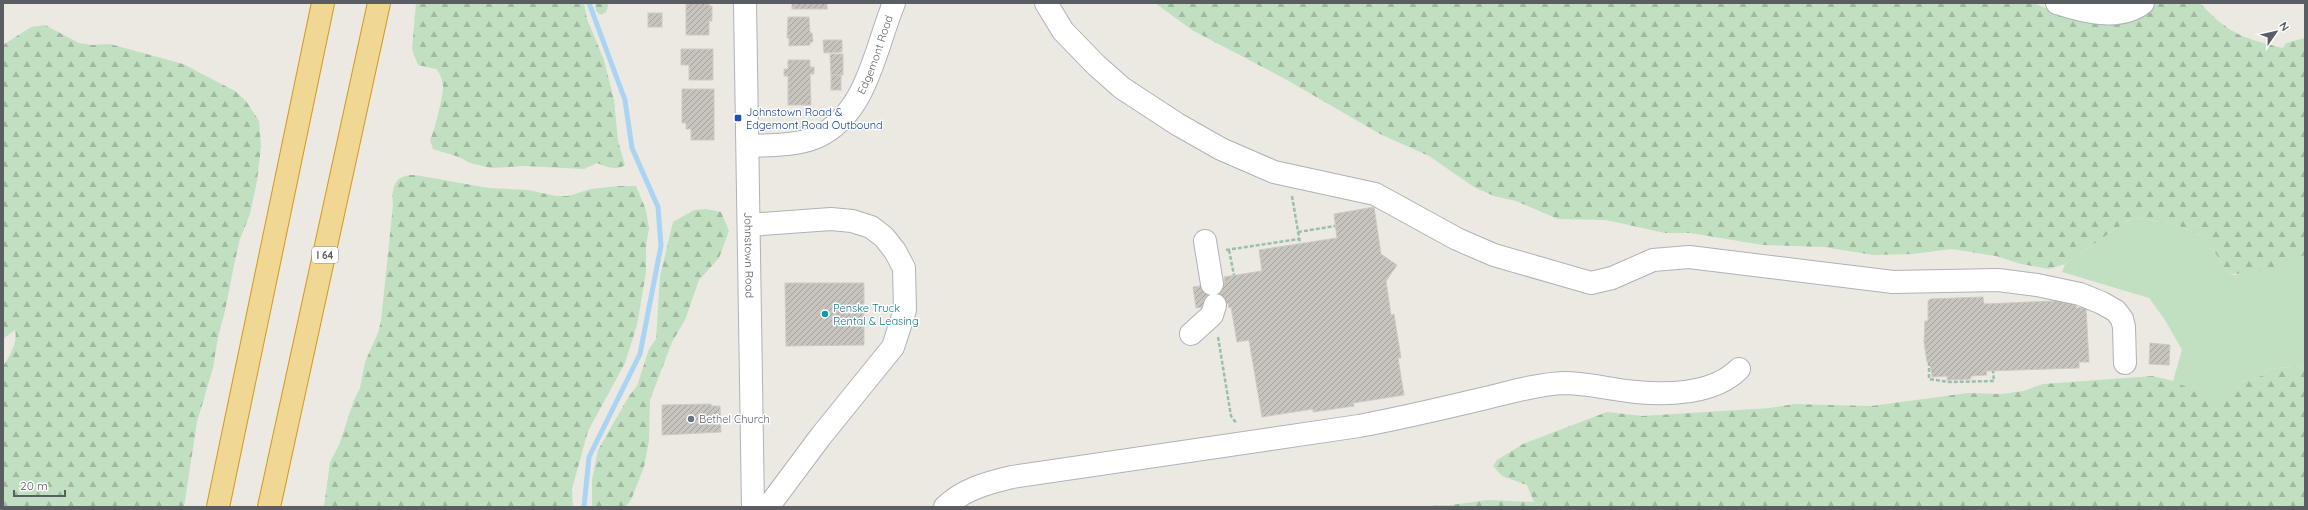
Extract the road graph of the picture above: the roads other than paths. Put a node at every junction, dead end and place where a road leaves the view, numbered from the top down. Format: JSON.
{"nodes":[{"id":1,"x":323,"y":3,"type":"edge"},
{"id":2,"x":379,"y":3,"type":"edge"},
{"id":3,"x":745,"y":3,"type":"edge"},
{"id":4,"x":894,"y":3,"type":"edge"},
{"id":5,"x":1046,"y":3,"type":"edge"},
{"id":6,"x":2057,"y":3,"type":"edge"},
{"id":7,"x":2142,"y":3,"type":"edge"},
{"id":8,"x":748,"y":146,"type":"junction"},
{"id":9,"x":749,"y":225,"type":"junction"},
{"id":10,"x":1214,"y":246,"type":"road end"},
{"id":11,"x":1212,"y":284,"type":"dead end"},
{"id":12,"x":1215,"y":305,"type":"dead end"},
{"id":13,"x":1191,"y":334,"type":"dead end"},
{"id":14,"x":2124,"y":362,"type":"dead end"},
{"id":15,"x":1739,"y":369,"type":"dead end"},
{"id":16,"x":218,"y":507,"type":"edge"},
{"id":17,"x":269,"y":507,"type":"edge"},
{"id":18,"x":753,"y":507,"type":"edge"},
{"id":19,"x":768,"y":507,"type":"edge"},
{"id":20,"x":945,"y":507,"type":"edge"}],
"edges":[{"from":1,"to":16,"type":"highway"},
{"from":2,"to":17,"type":"highway","number":"I 64"},
{"from":3,"to":8,"type":"street","name":"Johnstown Road"},
{"from":4,"to":8,"type":"street","name":"Edgemont Road"},
{"from":5,"to":14,"type":"street"},
{"from":6,"to":7,"type":"street"},
{"from":8,"to":9,"type":"street","name":"Johnstown Road"},
{"from":9,"to":18,"type":"street","name":"Johnstown Road"},
{"from":9,"to":19,"type":"street"},
{"from":10,"to":11,"type":"street"},
{"from":12,"to":13,"type":"street"},
{"from":15,"to":20,"type":"street"}]}
